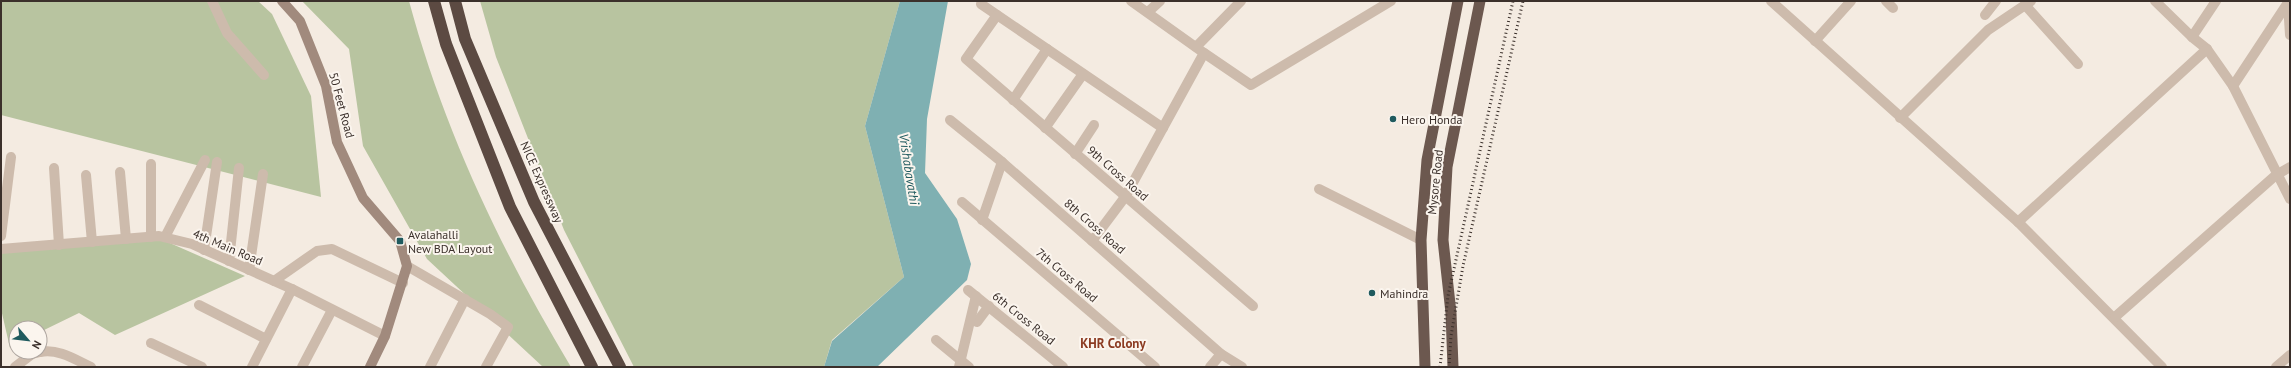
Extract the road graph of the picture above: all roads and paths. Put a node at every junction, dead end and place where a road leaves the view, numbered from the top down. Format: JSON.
{"nodes":[{"id":1,"x":212,"y":1,"type":"edge"},
{"id":2,"x":282,"y":1,"type":"edge"},
{"id":3,"x":434,"y":1,"type":"edge"},
{"id":4,"x":455,"y":1,"type":"edge"},
{"id":5,"x":1130,"y":1,"type":"edge"},
{"id":6,"x":1160,"y":1,"type":"edge"},
{"id":7,"x":1241,"y":1,"type":"edge"},
{"id":8,"x":1391,"y":1,"type":"edge"},
{"id":9,"x":1458,"y":1,"type":"edge"},
{"id":10,"x":1480,"y":1,"type":"edge"},
{"id":11,"x":1771,"y":1,"type":"edge"},
{"id":12,"x":1851,"y":1,"type":"edge"},
{"id":13,"x":1996,"y":1,"type":"edge"},
{"id":14,"x":2155,"y":1,"type":"edge"},
{"id":15,"x":2216,"y":1,"type":"edge"},
{"id":16,"x":2289,"y":2,"type":"edge"},
{"id":17,"x":2028,"y":3,"type":"edge"},
{"id":18,"x":981,"y":4,"type":"dead end"},
{"id":19,"x":1148,"y":12,"type":"junction"},
{"id":20,"x":997,"y":15,"type":"junction"},
{"id":21,"x":1985,"y":15,"type":"dead end"},
{"id":22,"x":2290,"y":35,"type":"edge"},
{"id":23,"x":2192,"y":37,"type":"junction"},
{"id":24,"x":1815,"y":40,"type":"junction"},
{"id":25,"x":1047,"y":49,"type":"junction"},
{"id":26,"x":2207,"y":49,"type":"junction"},
{"id":27,"x":1200,"y":50,"type":"junction"},
{"id":28,"x":2078,"y":64,"type":"dead end"},
{"id":29,"x":1083,"y":74,"type":"junction"},
{"id":30,"x":264,"y":75,"type":"dead end"},
{"id":31,"x":2234,"y":86,"type":"junction"},
{"id":32,"x":1013,"y":100,"type":"junction"},
{"id":33,"x":1900,"y":118,"type":"junction"},
{"id":34,"x":950,"y":120,"type":"dead end"},
{"id":35,"x":1094,"y":125,"type":"dead end"},
{"id":36,"x":1046,"y":128,"type":"junction"},
{"id":37,"x":1163,"y":128,"type":"junction"},
{"id":38,"x":1075,"y":154,"type":"junction"},
{"id":39,"x":11,"y":157,"type":"dead end"},
{"id":40,"x":205,"y":160,"type":"dead end"},
{"id":41,"x":218,"y":162,"type":"dead end"},
{"id":42,"x":1002,"y":162,"type":"junction"},
{"id":43,"x":151,"y":164,"type":"dead end"},
{"id":44,"x":2290,"y":167,"type":"edge"},
{"id":45,"x":54,"y":168,"type":"dead end"},
{"id":46,"x":239,"y":168,"type":"dead end"},
{"id":47,"x":120,"y":172,"type":"dead end"},
{"id":48,"x":263,"y":174,"type":"dead end"},
{"id":49,"x":2276,"y":174,"type":"junction"},
{"id":50,"x":86,"y":175,"type":"dead end"},
{"id":51,"x":1319,"y":189,"type":"dead end"},
{"id":52,"x":1125,"y":197,"type":"junction"},
{"id":53,"x":2290,"y":199,"type":"edge"},
{"id":54,"x":962,"y":202,"type":"dead end"},
{"id":55,"x":982,"y":220,"type":"junction"},
{"id":56,"x":2018,"y":222,"type":"junction"},
{"id":57,"x":1,"y":236,"type":"edge"},
{"id":58,"x":151,"y":237,"type":"junction"},
{"id":59,"x":165,"y":238,"type":"junction"},
{"id":60,"x":126,"y":239,"type":"junction"},
{"id":61,"x":1421,"y":240,"type":"junction"},
{"id":62,"x":1092,"y":241,"type":"junction"},
{"id":63,"x":92,"y":242,"type":"junction"},
{"id":64,"x":59,"y":244,"type":"junction"},
{"id":65,"x":1,"y":249,"type":"edge"},
{"id":66,"x":204,"y":250,"type":"junction"},
{"id":67,"x":229,"y":261,"type":"junction"},
{"id":68,"x":407,"y":266,"type":"junction"},
{"id":69,"x":249,"y":270,"type":"junction"},
{"id":70,"x":274,"y":281,"type":"junction"},
{"id":71,"x":403,"y":283,"type":"junction"},
{"id":72,"x":292,"y":289,"type":"junction"},
{"id":73,"x":465,"y":299,"type":"junction"},
{"id":74,"x":199,"y":305,"type":"dead end"},
{"id":75,"x":989,"y":306,"type":"junction"},
{"id":76,"x":1253,"y":306,"type":"dead end"},
{"id":77,"x":332,"y":310,"type":"junction"},
{"id":78,"x":2115,"y":317,"type":"junction"},
{"id":79,"x":977,"y":322,"type":"dead end"},
{"id":80,"x":385,"y":336,"type":"junction"},
{"id":81,"x":266,"y":339,"type":"junction"},
{"id":82,"x":936,"y":340,"type":"dead end"},
{"id":83,"x":151,"y":343,"type":"dead end"},
{"id":84,"x":48,"y":350,"type":"edge"},
{"id":85,"x":1221,"y":354,"type":"junction"},
{"id":86,"x":2290,"y":355,"type":"edge"},
{"id":87,"x":24,"y":360,"type":"edge"},
{"id":88,"x":960,"y":364,"type":"edge"},
{"id":89,"x":15,"y":367,"type":"edge"},
{"id":90,"x":92,"y":367,"type":"edge"},
{"id":91,"x":202,"y":367,"type":"edge"},
{"id":92,"x":252,"y":367,"type":"edge"},
{"id":93,"x":302,"y":367,"type":"edge"},
{"id":94,"x":370,"y":367,"type":"edge"},
{"id":95,"x":430,"y":367,"type":"edge"},
{"id":96,"x":486,"y":367,"type":"edge"},
{"id":97,"x":592,"y":367,"type":"edge"},
{"id":98,"x":620,"y":367,"type":"edge"},
{"id":99,"x":969,"y":367,"type":"edge"},
{"id":100,"x":1063,"y":367,"type":"edge"},
{"id":101,"x":1155,"y":367,"type":"edge"},
{"id":102,"x":1210,"y":367,"type":"edge"},
{"id":103,"x":1242,"y":367,"type":"edge"},
{"id":104,"x":1425,"y":367,"type":"edge"},
{"id":105,"x":1453,"y":367,"type":"edge"},
{"id":106,"x":2162,"y":367,"type":"edge"},
{"id":107,"x":2276,"y":367,"type":"edge"}],
"edges":[{"from":1,"to":30,"type":"street"},
{"from":2,"to":68,"type":"main road","name":"50 Feet Road"},
{"from":3,"to":97,"type":"highway"},
{"from":4,"to":98,"type":"highway","name":"NICE Expressway"},
{"from":5,"to":19,"type":"street"},
{"from":6,"to":19,"type":"street"},
{"from":7,"to":27,"type":"street"},
{"from":8,"to":27,"type":"street"},
{"from":9,"to":61,"type":"highway","name":"Mysore Road"},
{"from":10,"to":105,"type":"highway","name":"Mysore Road"},
{"from":11,"to":24,"type":"street"},
{"from":12,"to":24,"type":"street"},
{"from":13,"to":21,"type":"street"},
{"from":14,"to":23,"type":"street"},
{"from":15,"to":23,"type":"street"},
{"from":16,"to":22,"type":"street"},
{"from":16,"to":31,"type":"street"},
{"from":17,"to":28,"type":"street"},
{"from":17,"to":33,"type":"street"},
{"from":18,"to":20,"type":"street"},
{"from":19,"to":27,"type":"street"},
{"from":20,"to":25,"type":"street"},
{"from":20,"to":32,"type":"street","name":"9th Cross Road"},
{"from":23,"to":26,"type":"street"},
{"from":24,"to":33,"type":"street"},
{"from":25,"to":29,"type":"street"},
{"from":25,"to":32,"type":"street"},
{"from":26,"to":31,"type":"street"},
{"from":26,"to":56,"type":"street"},
{"from":27,"to":37,"type":"street"},
{"from":29,"to":36,"type":"street"},
{"from":29,"to":37,"type":"street"},
{"from":31,"to":49,"type":"street"},
{"from":32,"to":36,"type":"street","name":"9th Cross Road"},
{"from":33,"to":56,"type":"street"},
{"from":34,"to":42,"type":"street","name":"8th Cross Road"},
{"from":35,"to":38,"type":"street"},
{"from":36,"to":38,"type":"street","name":"9th Cross Road"},
{"from":37,"to":52,"type":"street"},
{"from":38,"to":52,"type":"street","name":"9th Cross Road"},
{"from":39,"to":57,"type":"street"},
{"from":40,"to":59,"type":"street"},
{"from":41,"to":66,"type":"street"},
{"from":42,"to":55,"type":"street"},
{"from":42,"to":62,"type":"street","name":"8th Cross Road"},
{"from":43,"to":58,"type":"street"},
{"from":44,"to":49,"type":"street"},
{"from":45,"to":64,"type":"street"},
{"from":46,"to":67,"type":"street"},
{"from":47,"to":60,"type":"street"},
{"from":48,"to":69,"type":"street"},
{"from":49,"to":53,"type":"street"},
{"from":49,"to":78,"type":"street"},
{"from":50,"to":63,"type":"street"},
{"from":51,"to":61,"type":"street"},
{"from":52,"to":62,"type":"street"},
{"from":52,"to":76,"type":"street","name":"9th Cross Road"},
{"from":54,"to":55,"type":"street","name":"7th Cross Road"},
{"from":55,"to":101,"type":"street","name":"7th Cross Road"},
{"from":56,"to":78,"type":"street"},
{"from":58,"to":59,"type":"street","name":"4th Main Road"},
{"from":58,"to":60,"type":"street","name":"4th Main Road"},
{"from":59,"to":66,"type":"street","name":"4th Main Road"},
{"from":60,"to":63,"type":"street","name":"4th Main Road"},
{"from":61,"to":104,"type":"highway","name":"Mysore Road"},
{"from":62,"to":85,"type":"street","name":"8th Cross Road"},
{"from":63,"to":64,"type":"street","name":"4th Main Road"},
{"from":64,"to":65,"type":"street","name":"4th Main Road"},
{"from":66,"to":67,"type":"street","name":"4th Main Road"},
{"from":67,"to":69,"type":"street","name":"4th Main Road"},
{"from":68,"to":71,"type":"main road","name":"50 Feet Road"},
{"from":68,"to":73,"type":"street"},
{"from":69,"to":70,"type":"street","name":"4th Main Road"},
{"from":70,"to":71,"type":"street"},
{"from":70,"to":72,"type":"street","name":"4th Main Road"},
{"from":71,"to":80,"type":"main road","name":"50 Feet Road"},
{"from":72,"to":77,"type":"street","name":"4th Main Road"},
{"from":72,"to":81,"type":"street"},
{"from":73,"to":95,"type":"street"},
{"from":73,"to":96,"type":"street"},
{"from":74,"to":81,"type":"street"},
{"from":75,"to":79,"type":"street"},
{"from":75,"to":88,"type":"street","name":"6th Cross Road"},
{"from":75,"to":100,"type":"street","name":"6th Cross Road"},
{"from":77,"to":80,"type":"street","name":"4th Main Road"},
{"from":77,"to":93,"type":"street"},
{"from":78,"to":106,"type":"street"},
{"from":80,"to":94,"type":"main road","name":"50 Feet Road"},
{"from":81,"to":92,"type":"street"},
{"from":82,"to":88,"type":"street"},
{"from":83,"to":91,"type":"street"},
{"from":84,"to":90,"type":"street"},
{"from":85,"to":102,"type":"street"},
{"from":85,"to":103,"type":"street","name":"8th Cross Road"},
{"from":86,"to":107,"type":"street"},
{"from":87,"to":89,"type":"street"},
{"from":88,"to":99,"type":"street"}]}
